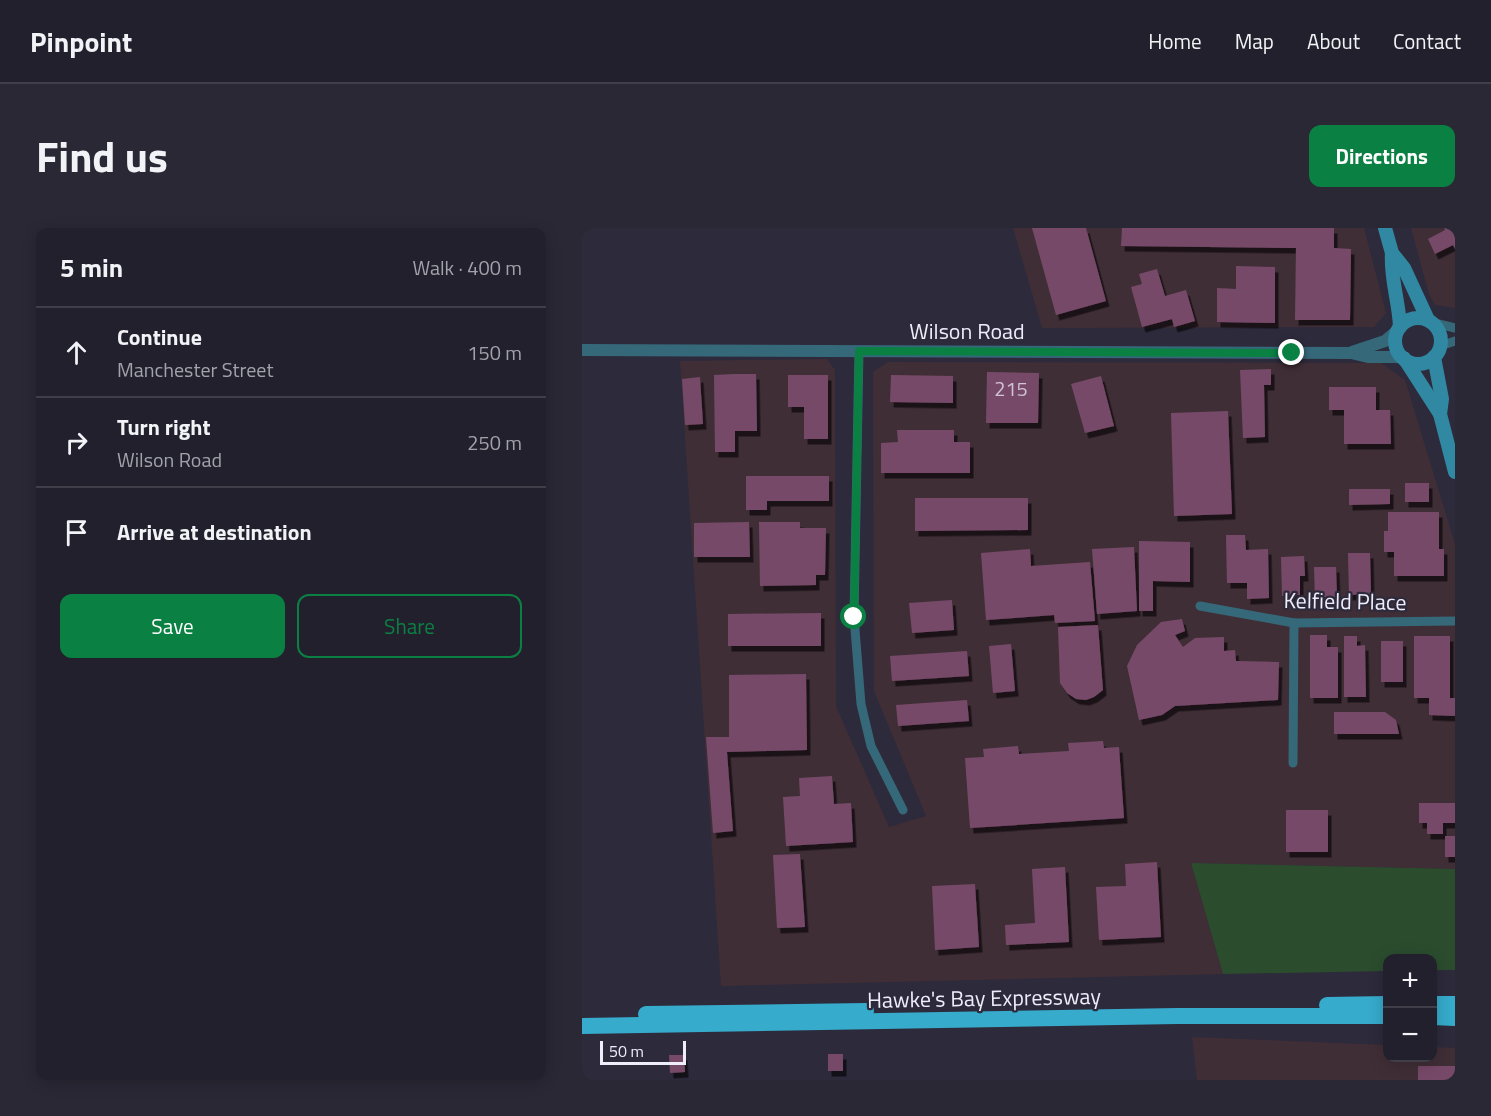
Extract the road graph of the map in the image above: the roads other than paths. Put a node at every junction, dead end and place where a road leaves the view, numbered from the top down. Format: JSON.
{"nodes":[{"id":1,"x":1385,"y":228,"type":"edge"},
{"id":2,"x":1392,"y":253,"type":"junction"},
{"id":3,"x":1429,"y":321,"type":"junction"},
{"id":4,"x":1400,"y":328,"type":"junction"},
{"id":5,"x":1455,"y":328,"type":"edge"},
{"id":6,"x":1455,"y":342,"type":"edge"},
{"id":7,"x":582,"y":350,"type":"edge"},
{"id":8,"x":859,"y":351,"type":"junction"},
{"id":9,"x":1437,"y":352,"type":"junction"},
{"id":10,"x":1351,"y":353,"type":"junction"},
{"id":11,"x":1403,"y":358,"type":"junction"},
{"id":12,"x":1440,"y":414,"type":"junction"},
{"id":13,"x":1455,"y":472,"type":"edge"},
{"id":14,"x":1200,"y":606,"type":"dead end"},
{"id":15,"x":1455,"y":621,"type":"edge"},
{"id":16,"x":1294,"y":623,"type":"junction"},
{"id":17,"x":1293,"y":763,"type":"dead end"},
{"id":18,"x":903,"y":810,"type":"dead end"},
{"id":19,"x":1383,"y":1004,"type":"edge"},
{"id":20,"x":1437,"y":1004,"type":"edge"},
{"id":21,"x":1455,"y":1004,"type":"edge"},
{"id":22,"x":582,"y":1015,"type":"edge"},
{"id":23,"x":1383,"y":1016,"type":"edge"},
{"id":24,"x":1437,"y":1017,"type":"edge"},
{"id":25,"x":1455,"y":1018,"type":"edge"},
{"id":26,"x":582,"y":1026,"type":"edge"}],
"edges":[{"from":1,"to":2,"type":"main road"},
{"from":2,"to":3,"type":"main road"},
{"from":2,"to":4,"type":"main road"},
{"from":3,"to":4,"type":"main road"},
{"from":3,"to":5,"type":"street"},
{"from":3,"to":9,"type":"main road"},
{"from":4,"to":10,"type":"street","name":"Wilson Road"},
{"from":4,"to":11,"type":"main road"},
{"from":6,"to":9,"type":"street"},
{"from":7,"to":8,"type":"street","name":"Wilson Road"},
{"from":8,"to":10,"type":"street","name":"Wilson Road"},
{"from":8,"to":18,"type":"street"},
{"from":9,"to":11,"type":"main road"},
{"from":9,"to":12,"type":"main road"},
{"from":10,"to":11,"type":"street","name":"Wilson Road"},
{"from":11,"to":12,"type":"main road"},
{"from":12,"to":13,"type":"main road"},
{"from":14,"to":16,"type":"street","name":"Kelfield Place"},
{"from":15,"to":16,"type":"street","name":"Kelfield Place"},
{"from":16,"to":17,"type":"street"},
{"from":19,"to":22,"type":"highway","name":"Hawke's Bay Expressway"},
{"from":20,"to":21,"type":"highway"},
{"from":23,"to":26,"type":"highway","name":"Hawke's Bay Expressway"},
{"from":24,"to":25,"type":"highway"}]}
